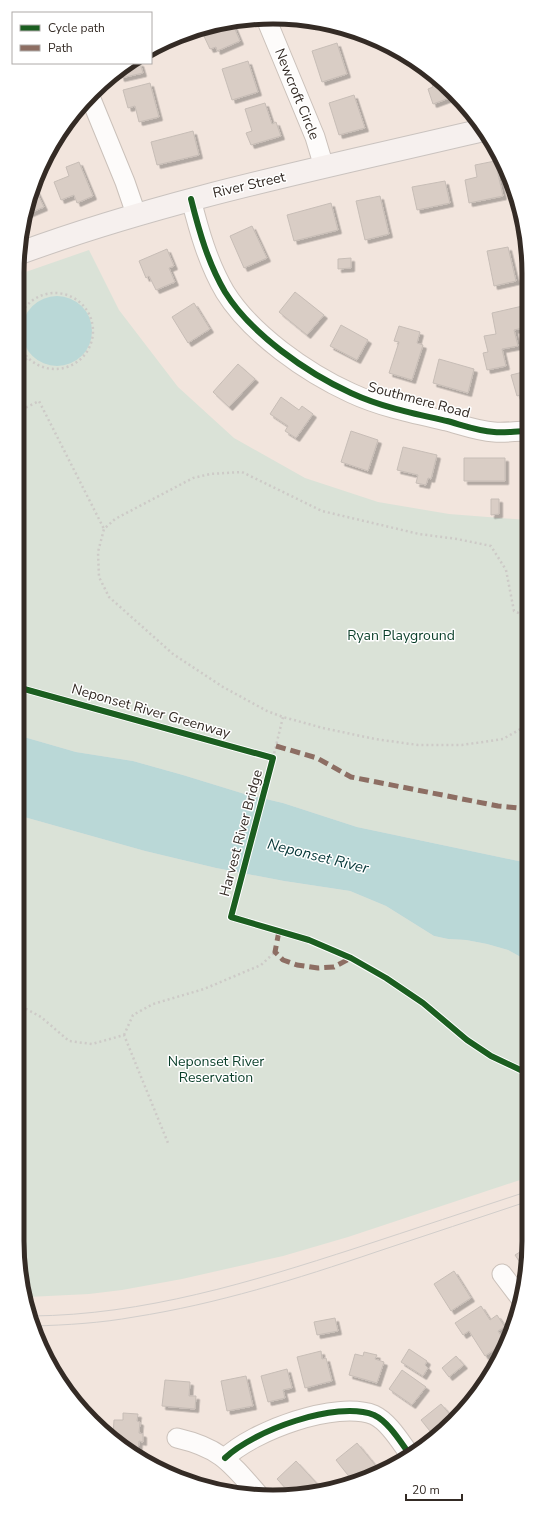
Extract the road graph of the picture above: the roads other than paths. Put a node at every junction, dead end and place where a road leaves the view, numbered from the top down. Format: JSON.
{"nodes":[{"id":1,"x":268,"y":24,"type":"edge"},
{"id":2,"x":92,"y":102,"type":"edge"},
{"id":3,"x":478,"y":131,"type":"edge"},
{"id":4,"x":324,"y":168,"type":"junction"},
{"id":5,"x":190,"y":199,"type":"junction"},
{"id":6,"x":136,"y":214,"type":"junction"},
{"id":7,"x":25,"y":250,"type":"edge"},
{"id":8,"x":522,"y":431,"type":"edge"},
{"id":9,"x":502,"y":1274,"type":"dead end"},
{"id":10,"x":516,"y":1293,"type":"edge"},
{"id":11,"x":177,"y":1438,"type":"dead end"},
{"id":12,"x":407,"y":1451,"type":"edge"},
{"id":13,"x":225,"y":1458,"type":"junction"},
{"id":14,"x":253,"y":1489,"type":"edge"}],
"edges":[{"from":1,"to":4,"type":"street","name":"Newcroft Circle"},
{"from":2,"to":6,"type":"street"},
{"from":3,"to":4,"type":"main road","name":"River Street"},
{"from":4,"to":5,"type":"main road","name":"River Street"},
{"from":5,"to":6,"type":"main road","name":"River Street"},
{"from":5,"to":8,"type":"street","name":"Southmere Road"},
{"from":6,"to":7,"type":"main road","name":"River Street"},
{"from":9,"to":10,"type":"street"},
{"from":11,"to":13,"type":"street"},
{"from":12,"to":13,"type":"street"},
{"from":13,"to":14,"type":"street"}]}
